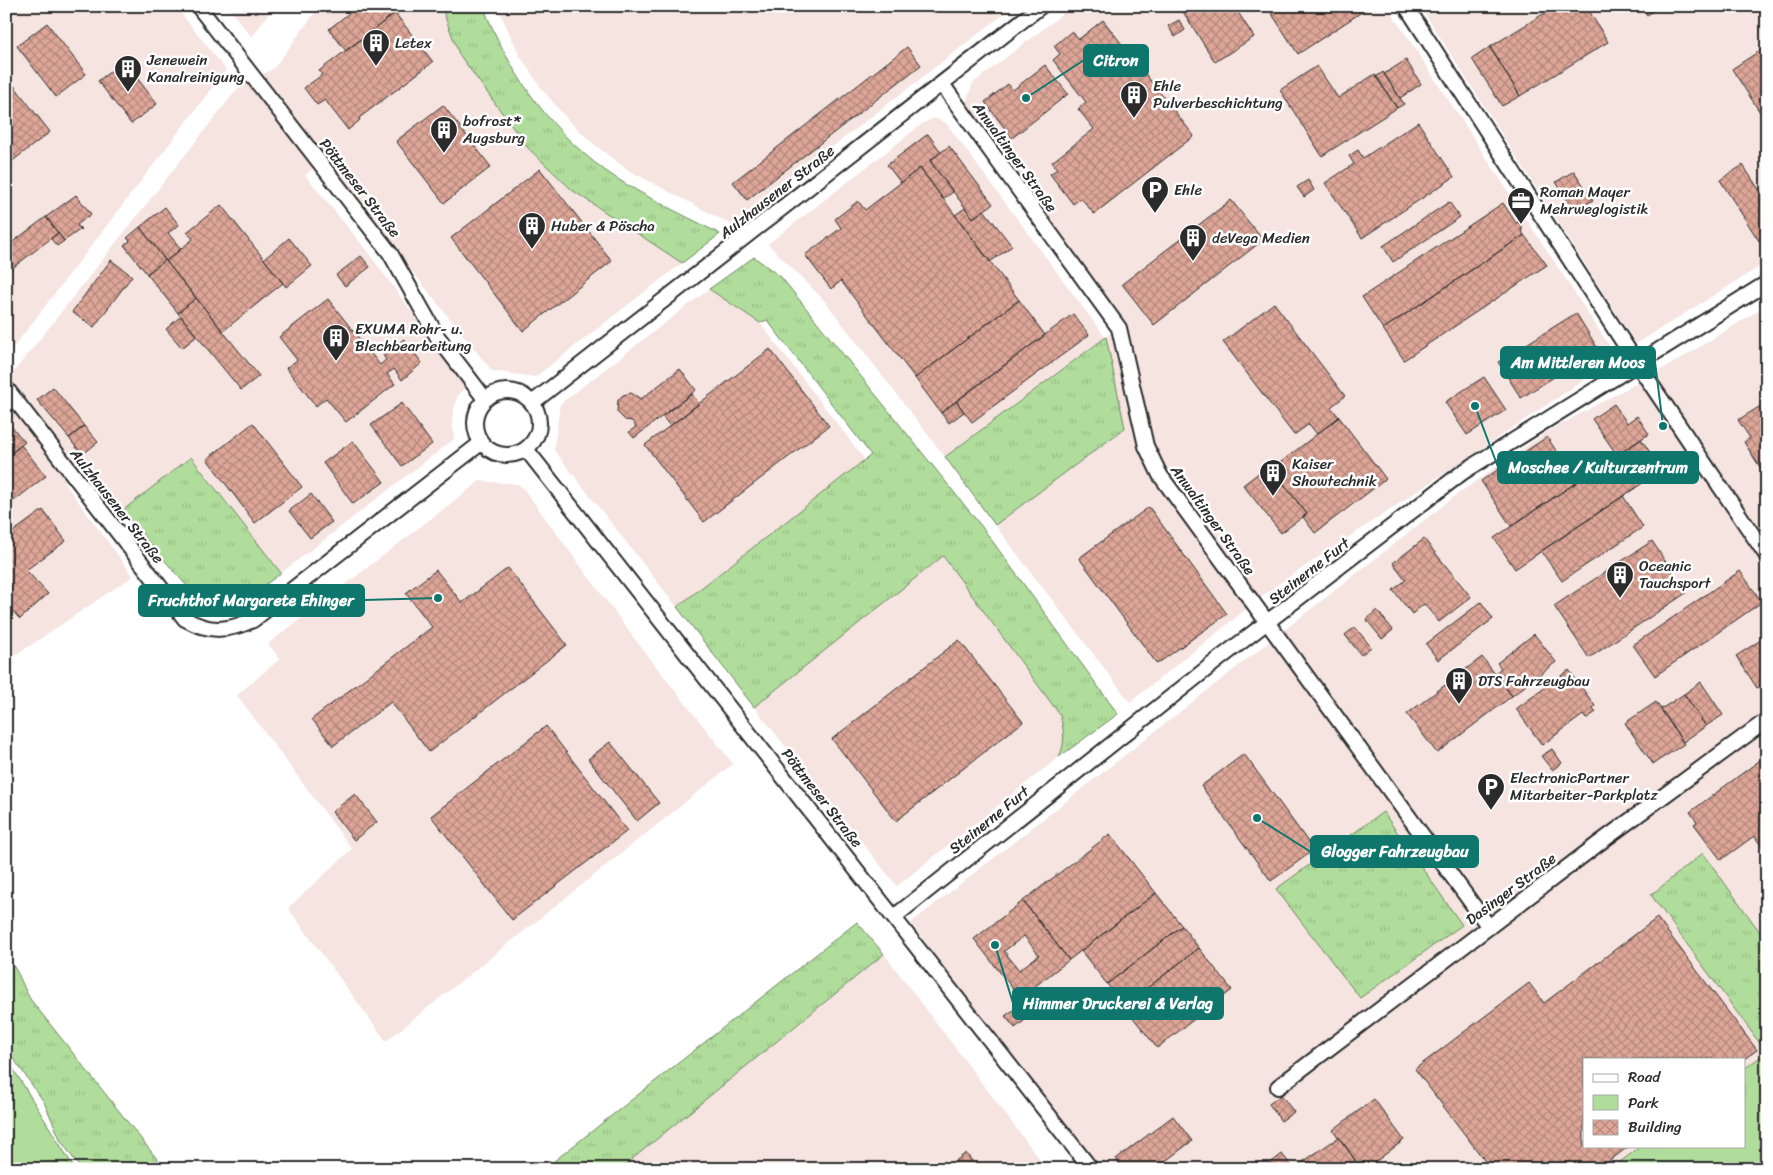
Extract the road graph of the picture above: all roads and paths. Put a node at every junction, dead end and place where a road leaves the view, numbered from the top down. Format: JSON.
{"nodes":[{"id":1,"x":198,"y":6,"type":"edge"},
{"id":2,"x":1040,"y":6,"type":"edge"},
{"id":3,"x":1406,"y":6,"type":"edge"},
{"id":4,"x":942,"y":84,"type":"junction"},
{"id":5,"x":1767,"y":283,"type":"edge"},
{"id":6,"x":1638,"y":365,"type":"junction"},
{"id":7,"x":6,"y":388,"type":"edge"},
{"id":8,"x":485,"y":399,"type":"junction"},
{"id":9,"x":532,"y":403,"type":"junction"},
{"id":10,"x":481,"y":443,"type":"junction"},
{"id":11,"x":526,"y":449,"type":"junction"},
{"id":12,"x":1767,"y":556,"type":"edge"},
{"id":13,"x":1267,"y":623,"type":"junction"},
{"id":14,"x":1767,"y":720,"type":"edge"},
{"id":15,"x":894,"y":917,"type":"junction"},
{"id":16,"x":1489,"y":927,"type":"junction"},
{"id":17,"x":1278,"y":1087,"type":"dead end"},
{"id":18,"x":1091,"y":1169,"type":"edge"}],
"edges":[{"from":1,"to":8,"type":"street","name":"Pöttmeser Straße"},
{"from":2,"to":4,"type":"street","name":"Aulzhausener Straße"},
{"from":3,"to":6,"type":"street"},
{"from":4,"to":9,"type":"street","name":"Aulzhausener Straße"},
{"from":4,"to":13,"type":"street","name":"Anwaltinger Straße"},
{"from":5,"to":6,"type":"street","name":"Steinerne Furt"},
{"from":6,"to":12,"type":"street"},
{"from":6,"to":13,"type":"street","name":"Steinerne Furt"},
{"from":7,"to":10,"type":"street","name":"Aulzhausener Straße"},
{"from":8,"to":9,"type":"street"},
{"from":8,"to":10,"type":"street"},
{"from":9,"to":11,"type":"street"},
{"from":10,"to":11,"type":"street"},
{"from":11,"to":15,"type":"street","name":"Pöttmeser Straße"},
{"from":13,"to":15,"type":"street","name":"Steinerne Furt"},
{"from":13,"to":16,"type":"street","name":"Anwaltinger Straße"},
{"from":14,"to":16,"type":"street","name":"Dasinger Straße"},
{"from":15,"to":18,"type":"street","name":"Pöttmeser Straße"},
{"from":16,"to":17,"type":"street","name":"Dasinger Straße"}]}
